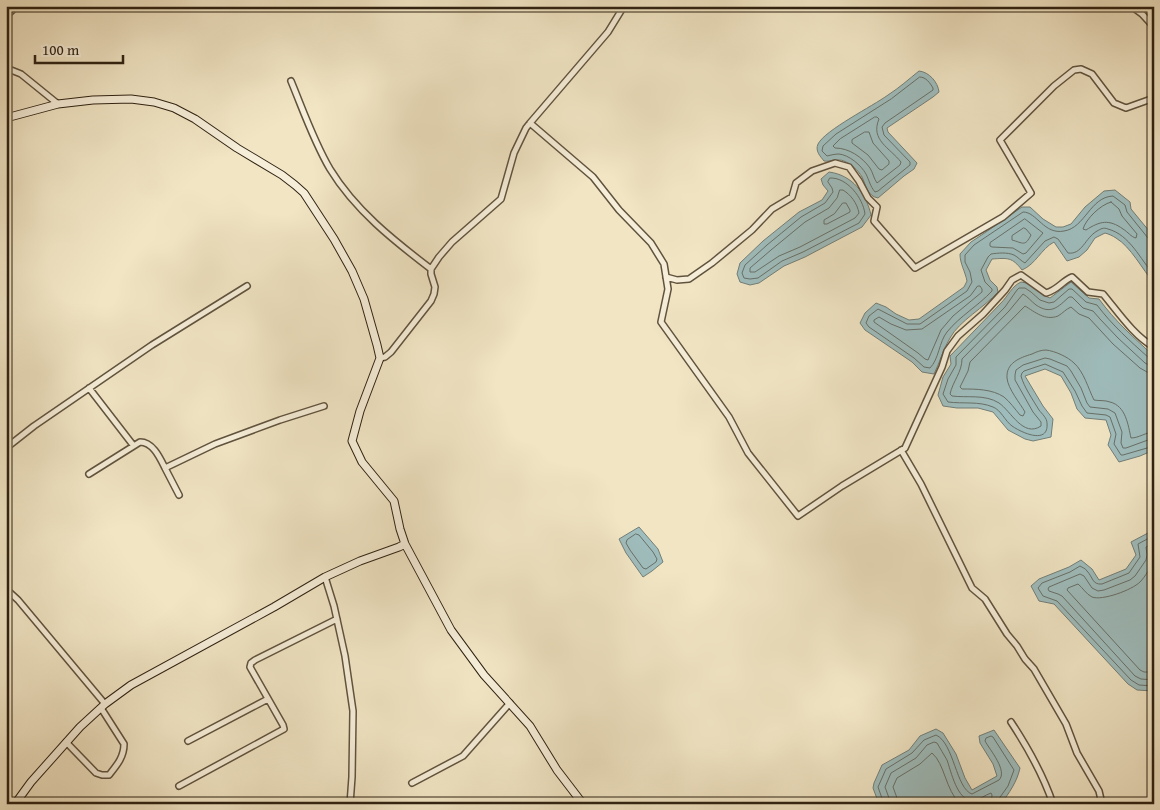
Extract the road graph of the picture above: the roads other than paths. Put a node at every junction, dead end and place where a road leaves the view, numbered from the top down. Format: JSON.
{"nodes":[{"id":1,"x":17,"y":6,"type":"edge"},
{"id":2,"x":624,"y":6,"type":"edge"},
{"id":3,"x":1131,"y":6,"type":"edge"},
{"id":4,"x":6,"y":16,"type":"edge"},
{"id":5,"x":1154,"y":27,"type":"edge"},
{"id":6,"x":6,"y":68,"type":"edge"},
{"id":7,"x":291,"y":81,"type":"dead end"},
{"id":8,"x":1154,"y":98,"type":"edge"},
{"id":9,"x":58,"y":104,"type":"junction"},
{"id":10,"x":6,"y":118,"type":"edge"},
{"id":11,"x":530,"y":123,"type":"junction"},
{"id":12,"x":431,"y":269,"type":"junction"},
{"id":13,"x":666,"y":277,"type":"junction"},
{"id":14,"x":247,"y":286,"type":"dead end"},
{"id":15,"x":1154,"y":347,"type":"edge"},
{"id":16,"x":380,"y":358,"type":"junction"},
{"id":17,"x":89,"y":388,"type":"junction"},
{"id":18,"x":324,"y":406,"type":"dead end"},
{"id":19,"x":132,"y":445,"type":"junction"},
{"id":20,"x":6,"y":448,"type":"edge"},
{"id":21,"x":900,"y":450,"type":"junction"},
{"id":22,"x":165,"y":468,"type":"junction"},
{"id":23,"x":89,"y":474,"type":"dead end"},
{"id":24,"x":179,"y":495,"type":"dead end"},
{"id":25,"x":405,"y":544,"type":"junction"},
{"id":26,"x":328,"y":576,"type":"junction"},
{"id":27,"x":6,"y":589,"type":"edge"},
{"id":28,"x":337,"y":619,"type":"junction"},
{"id":29,"x":268,"y":698,"type":"junction"},
{"id":30,"x":510,"y":704,"type":"junction"},
{"id":31,"x":103,"y":706,"type":"junction"},
{"id":32,"x":1012,"y":722,"type":"dead end"},
{"id":33,"x":188,"y":741,"type":"dead end"},
{"id":34,"x":66,"y":742,"type":"junction"},
{"id":35,"x":412,"y":783,"type":"dead end"},
{"id":36,"x":179,"y":786,"type":"dead end"},
{"id":37,"x":15,"y":804,"type":"edge"},
{"id":38,"x":350,"y":804,"type":"edge"},
{"id":39,"x":583,"y":804,"type":"edge"},
{"id":40,"x":1053,"y":804,"type":"edge"},
{"id":41,"x":1102,"y":804,"type":"edge"}],
"edges":[{"from":1,"to":4,"type":"street"},
{"from":2,"to":11,"type":"street"},
{"from":3,"to":5,"type":"street"},
{"from":6,"to":9,"type":"street"},
{"from":7,"to":12,"type":"street"},
{"from":8,"to":13,"type":"street"},
{"from":9,"to":10,"type":"main road"},
{"from":9,"to":16,"type":"main road"},
{"from":11,"to":12,"type":"street"},
{"from":11,"to":13,"type":"street"},
{"from":12,"to":16,"type":"street"},
{"from":13,"to":21,"type":"street"},
{"from":14,"to":17,"type":"street"},
{"from":15,"to":21,"type":"street"},
{"from":16,"to":25,"type":"main road"},
{"from":17,"to":19,"type":"street"},
{"from":17,"to":20,"type":"street"},
{"from":18,"to":22,"type":"street"},
{"from":19,"to":22,"type":"street"},
{"from":19,"to":23,"type":"street"},
{"from":21,"to":41,"type":"street"},
{"from":22,"to":24,"type":"street"},
{"from":25,"to":26,"type":"main road"},
{"from":25,"to":30,"type":"main road"},
{"from":26,"to":28,"type":"street"},
{"from":26,"to":31,"type":"main road"},
{"from":27,"to":31,"type":"street"},
{"from":28,"to":29,"type":"street"},
{"from":28,"to":38,"type":"street"},
{"from":29,"to":33,"type":"street"},
{"from":29,"to":36,"type":"street"},
{"from":30,"to":35,"type":"street"},
{"from":30,"to":39,"type":"main road"},
{"from":31,"to":34,"type":"main road"},
{"from":31,"to":34,"type":"street"},
{"from":32,"to":40,"type":"street"},
{"from":34,"to":37,"type":"main road"}]}
